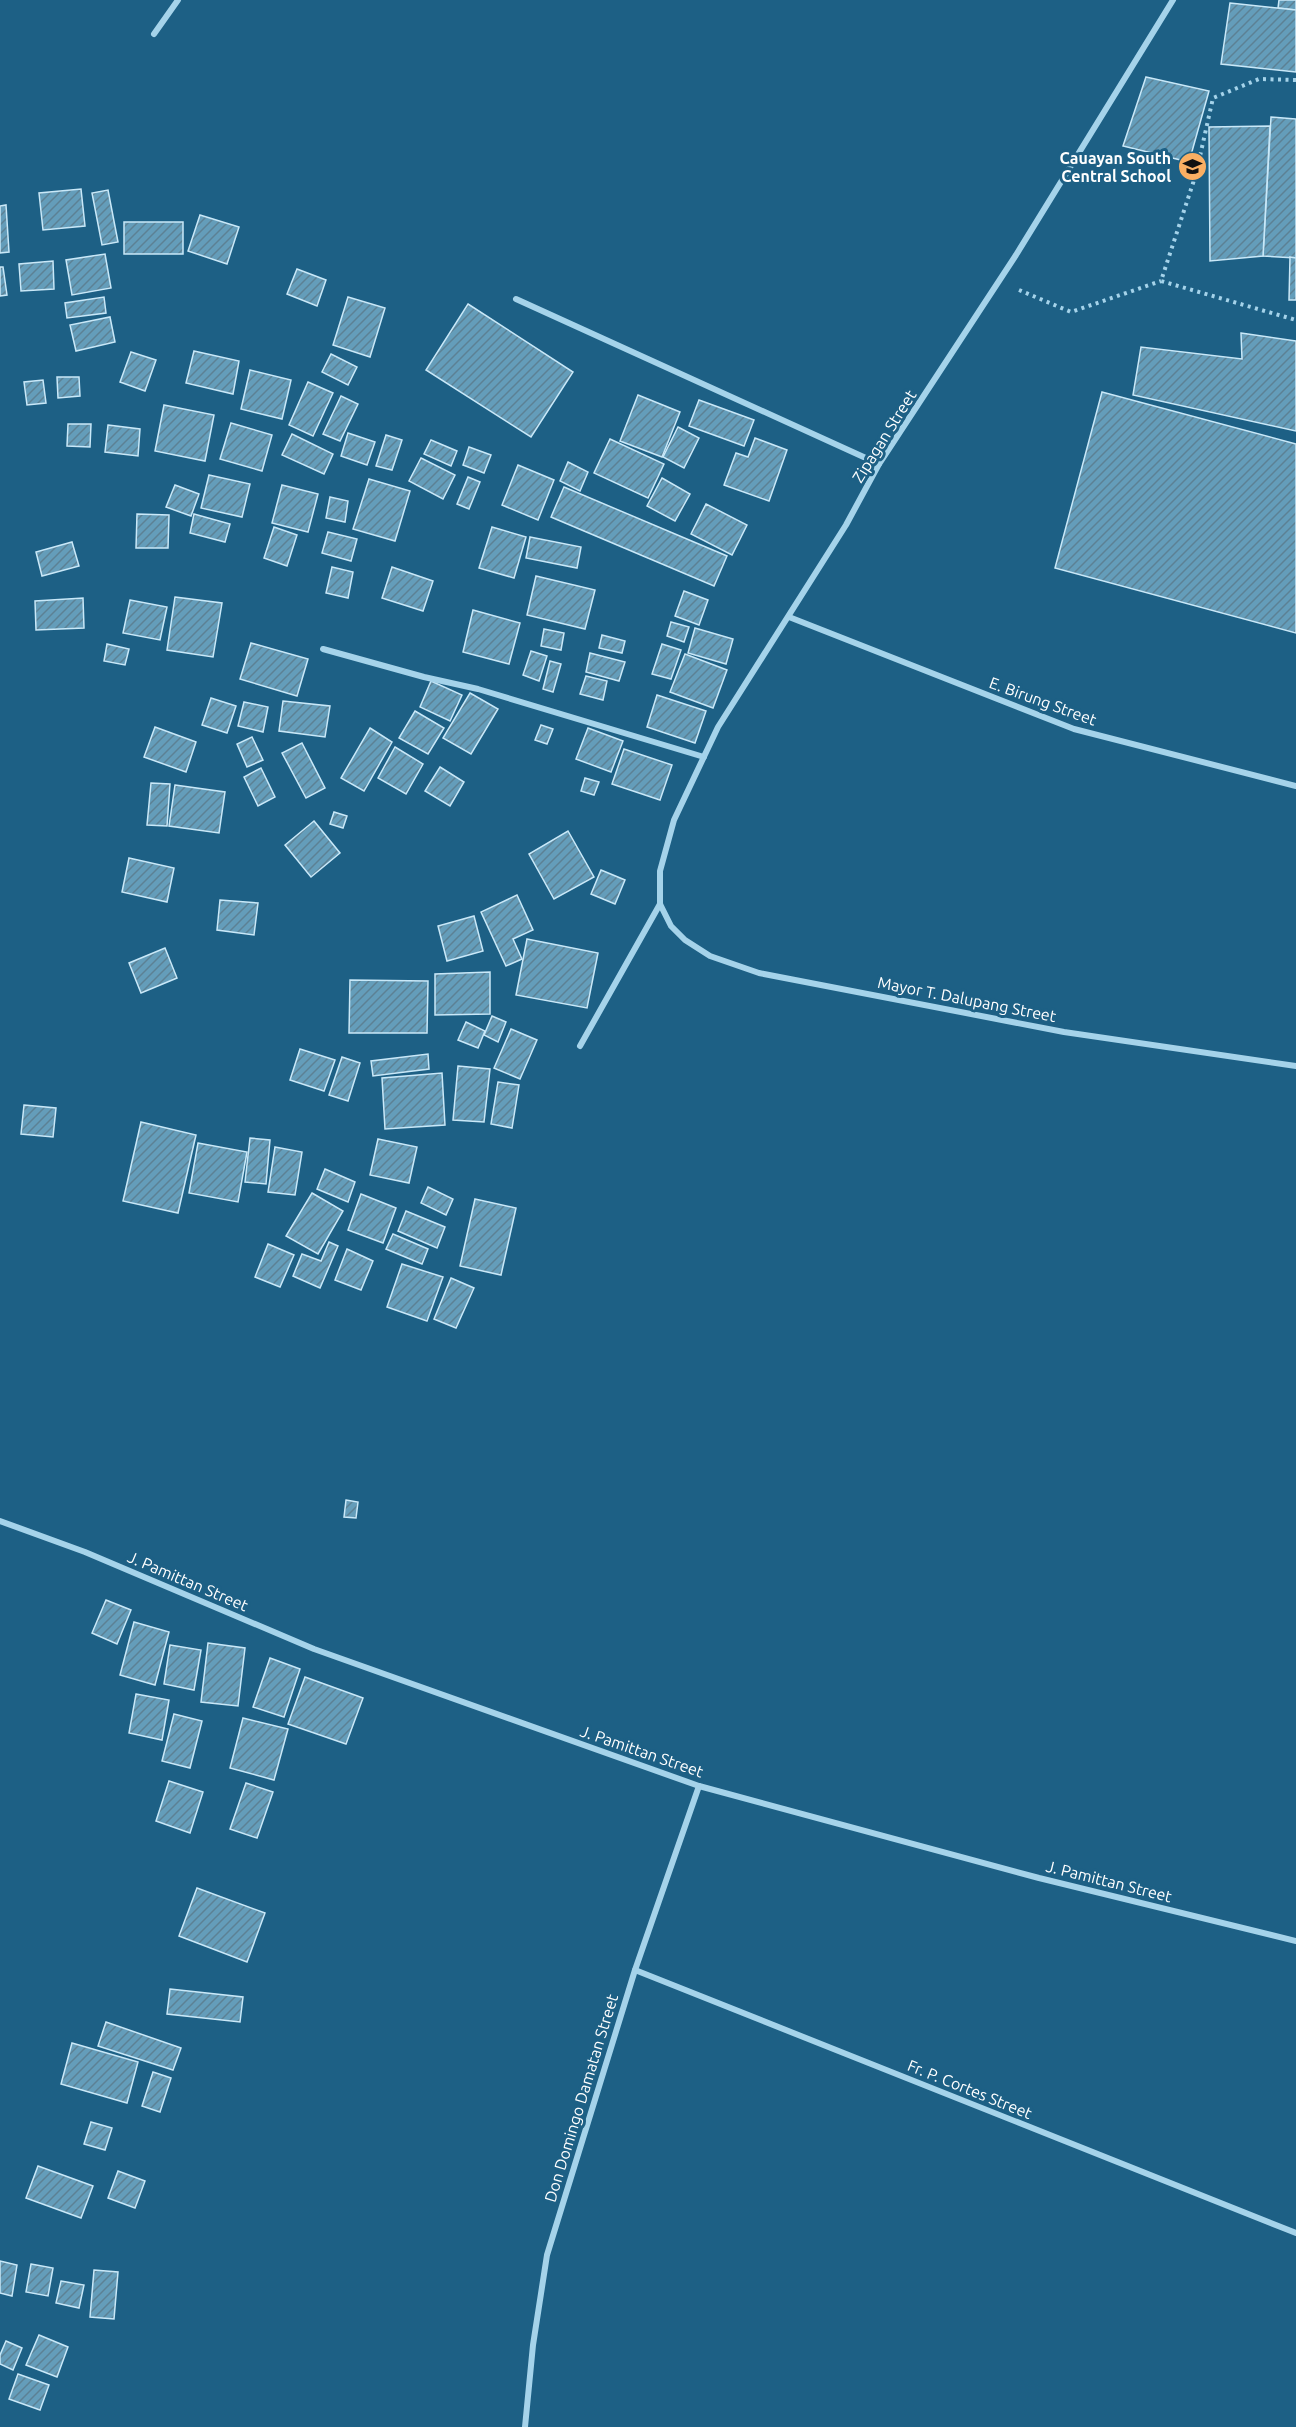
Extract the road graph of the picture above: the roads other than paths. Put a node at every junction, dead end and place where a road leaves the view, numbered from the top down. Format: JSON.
{"nodes":[{"id":1,"x":178,"y":0,"type":"edge"},
{"id":2,"x":1173,"y":0,"type":"edge"},
{"id":3,"x":154,"y":34,"type":"dead end"},
{"id":4,"x":516,"y":299,"type":"dead end"},
{"id":5,"x":879,"y":464,"type":"junction"},
{"id":6,"x":789,"y":618,"type":"junction"},
{"id":7,"x":323,"y":649,"type":"dead end"},
{"id":8,"x":704,"y":757,"type":"junction"},
{"id":9,"x":1296,"y":786,"type":"edge"},
{"id":10,"x":660,"y":904,"type":"junction"},
{"id":11,"x":580,"y":1046,"type":"dead end"},
{"id":12,"x":1296,"y":1066,"type":"edge"},
{"id":13,"x":0,"y":1521,"type":"edge"},
{"id":14,"x":699,"y":1786,"type":"junction"},
{"id":15,"x":1296,"y":1941,"type":"edge"},
{"id":16,"x":635,"y":1970,"type":"junction"},
{"id":17,"x":1296,"y":2233,"type":"edge"},
{"id":18,"x":525,"y":2427,"type":"edge"}],
"edges":[{"from":1,"to":3,"type":"street"},
{"from":2,"to":5,"type":"street","name":"Zipagan Street"},
{"from":4,"to":5,"type":"street"},
{"from":5,"to":6,"type":"street","name":"Zipagan Street"},
{"from":6,"to":8,"type":"street","name":"Zipagan Street"},
{"from":6,"to":9,"type":"street","name":"E. Birung Street"},
{"from":7,"to":8,"type":"street"},
{"from":8,"to":10,"type":"street","name":"Zipagan Street"},
{"from":10,"to":11,"type":"street"},
{"from":10,"to":12,"type":"street","name":"Mayor T. Dalupang Street"},
{"from":13,"to":14,"type":"street","name":"J. Pamittan Street"},
{"from":14,"to":15,"type":"street","name":"J. Pamittan Street"},
{"from":14,"to":16,"type":"street","name":"Don Domingo Damatan Street"},
{"from":16,"to":17,"type":"street","name":"Fr. P. Cortes Street"},
{"from":16,"to":18,"type":"street","name":"Don Domingo Damatan Street"}]}
